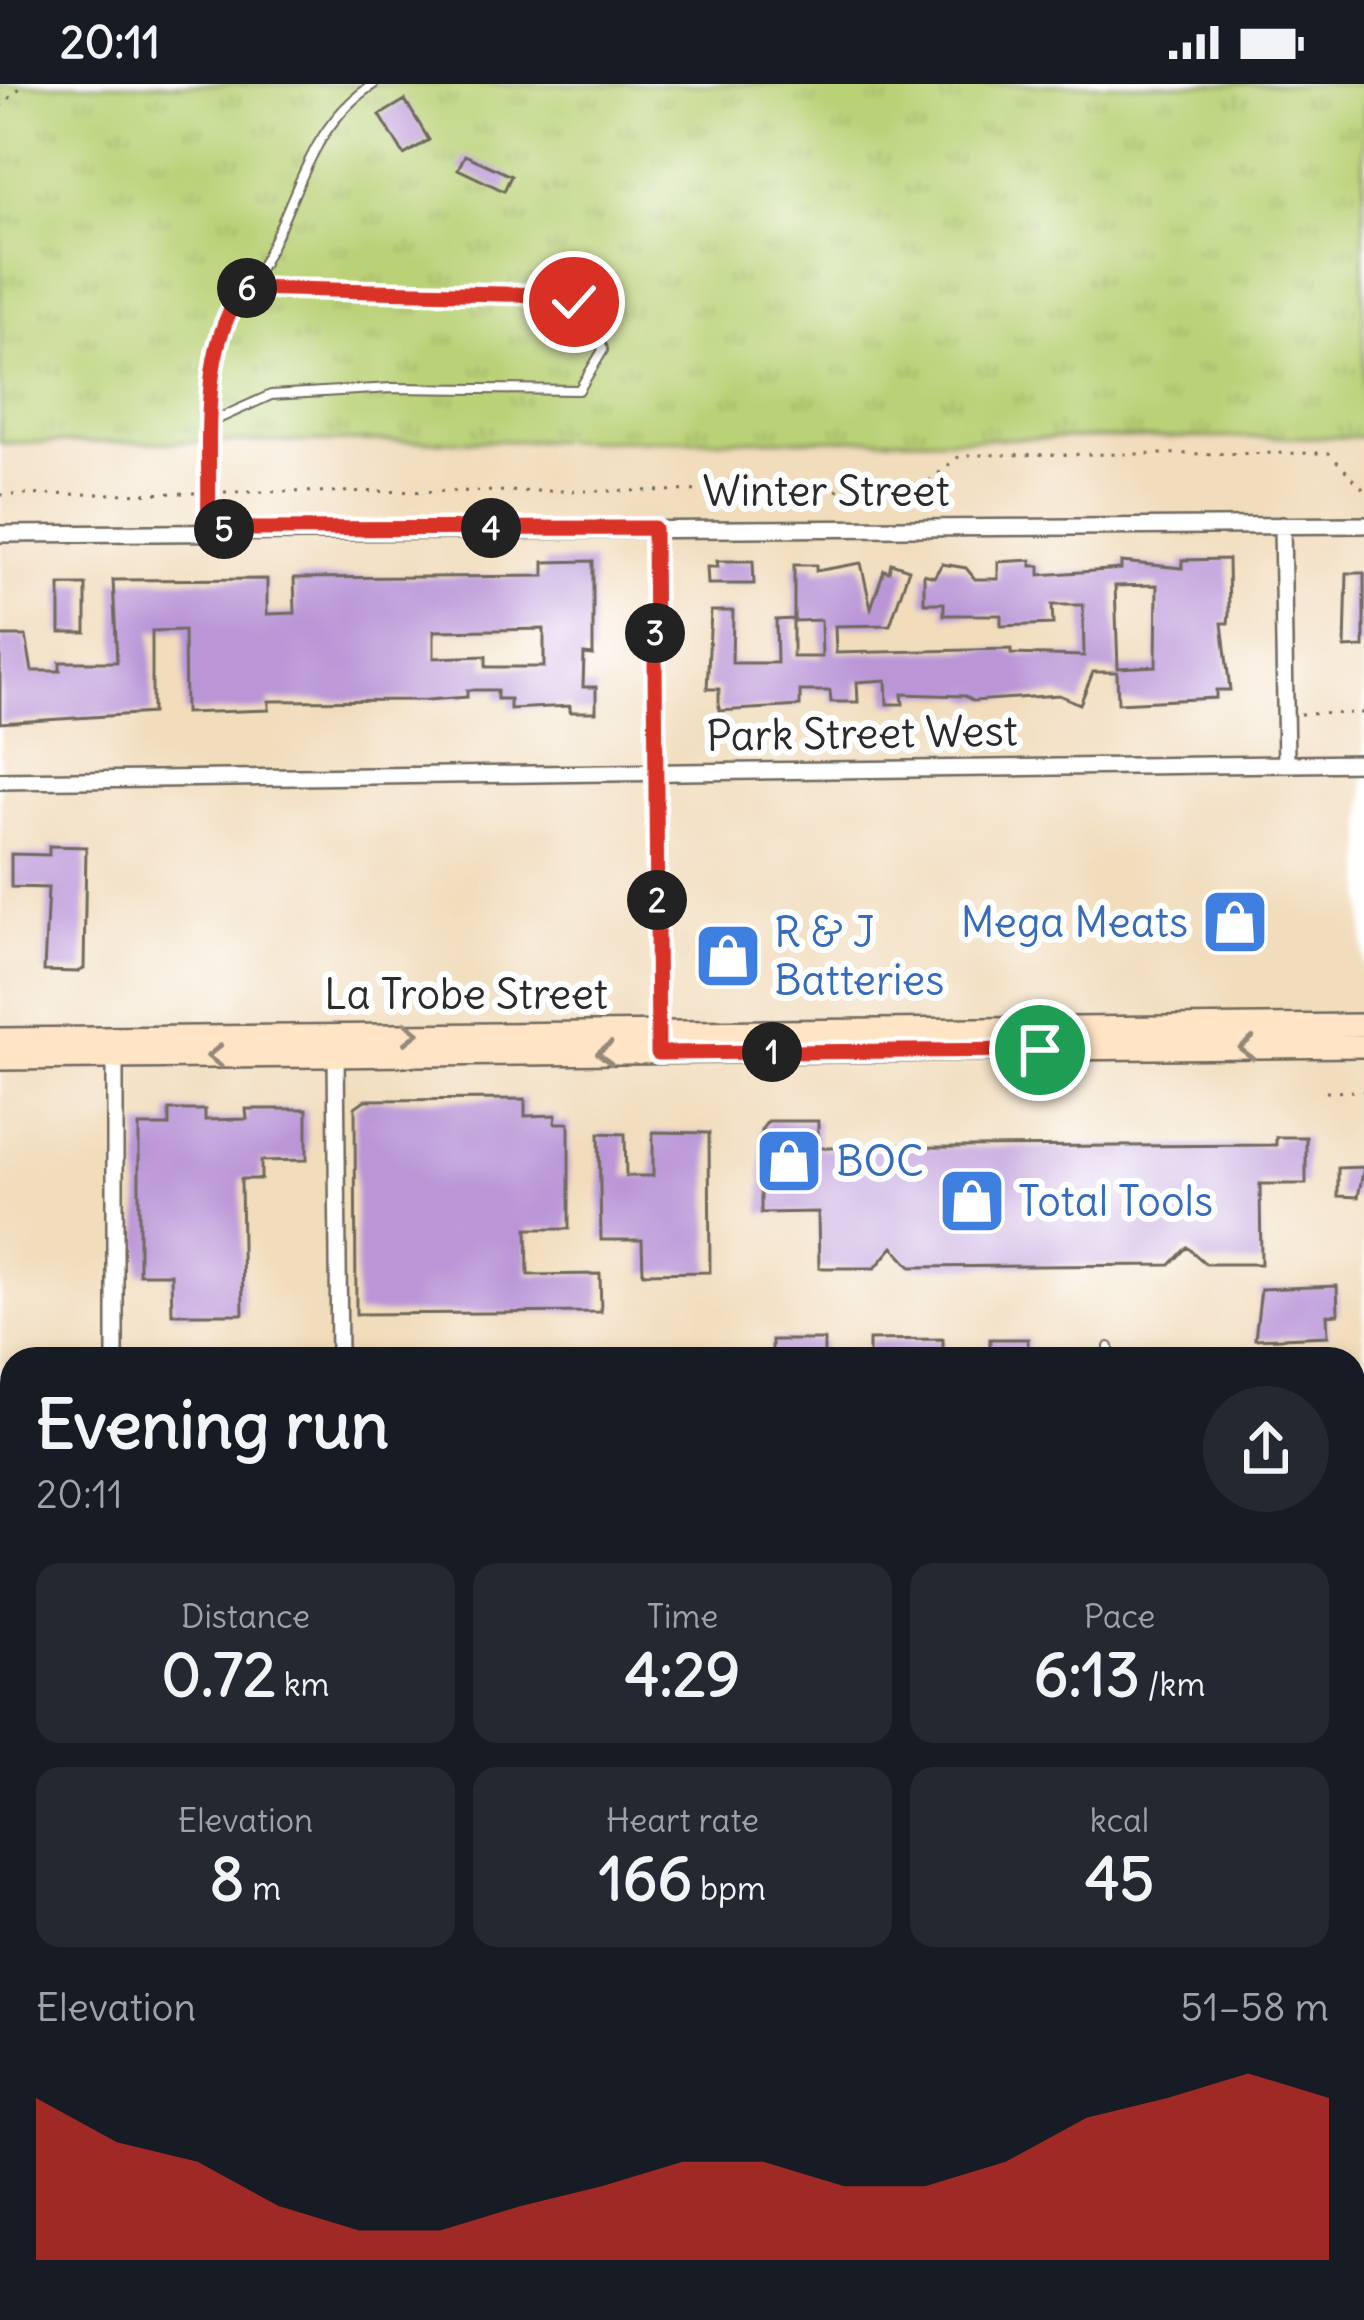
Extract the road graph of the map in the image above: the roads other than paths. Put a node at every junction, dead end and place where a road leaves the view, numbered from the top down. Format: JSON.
{"nodes":[{"id":1,"x":374,"y":84,"type":"edge"},
{"id":2,"x":245,"y":288,"type":"junction"},
{"id":3,"x":211,"y":422,"type":"junction"},
{"id":4,"x":1364,"y":524,"type":"edge"},
{"id":5,"x":1282,"y":525,"type":"junction"},
{"id":6,"x":654,"y":528,"type":"junction"},
{"id":7,"x":208,"y":529,"type":"junction"},
{"id":8,"x":0,"y":534,"type":"edge"},
{"id":9,"x":1364,"y":763,"type":"edge"},
{"id":10,"x":1286,"y":764,"type":"junction"},
{"id":11,"x":657,"y":771,"type":"junction"},
{"id":12,"x":0,"y":781,"type":"edge"},
{"id":13,"x":1364,"y":1025,"type":"edge"},
{"id":14,"x":0,"y":1039,"type":"edge"},
{"id":15,"x":658,"y":1043,"type":"junction"},
{"id":16,"x":336,"y":1044,"type":"junction"},
{"id":17,"x":1364,"y":1046,"type":"edge"},
{"id":18,"x":115,"y":1047,"type":"junction"},
{"id":19,"x":0,"y":1058,"type":"edge"},
{"id":20,"x":115,"y":1347,"type":"edge"},
{"id":21,"x":339,"y":1347,"type":"edge"}],
"edges":[{"from":1,"to":2,"type":"lane"},
{"from":2,"to":3,"type":"lane"},
{"from":2,"to":3,"type":"lane"},
{"from":3,"to":7,"type":"lane"},
{"from":4,"to":5,"type":"street","name":"Winter Street"},
{"from":5,"to":6,"type":"street","name":"Winter Street"},
{"from":5,"to":10,"type":"street"},
{"from":6,"to":7,"type":"street","name":"Winter Street"},
{"from":6,"to":11,"type":"street"},
{"from":7,"to":8,"type":"street","name":"Winter Street"},
{"from":9,"to":10,"type":"street","name":"Park Street West"},
{"from":10,"to":11,"type":"street","name":"Park Street West"},
{"from":11,"to":12,"type":"street","name":"Park Street West"},
{"from":11,"to":15,"type":"street"},
{"from":13,"to":15,"type":"main road","name":"La Trobe Street"},
{"from":14,"to":18,"type":"main road","name":"La Trobe Street"},
{"from":15,"to":16,"type":"main road","name":"La Trobe Street"},
{"from":17,"to":15,"type":"main road","name":"La Trobe Street","one_way":true},
{"from":16,"to":18,"type":"main road","name":"La Trobe Street"},
{"from":16,"to":21,"type":"street"},
{"from":18,"to":19,"type":"main road","name":"La Trobe Street"},
{"from":18,"to":20,"type":"street"}]}
